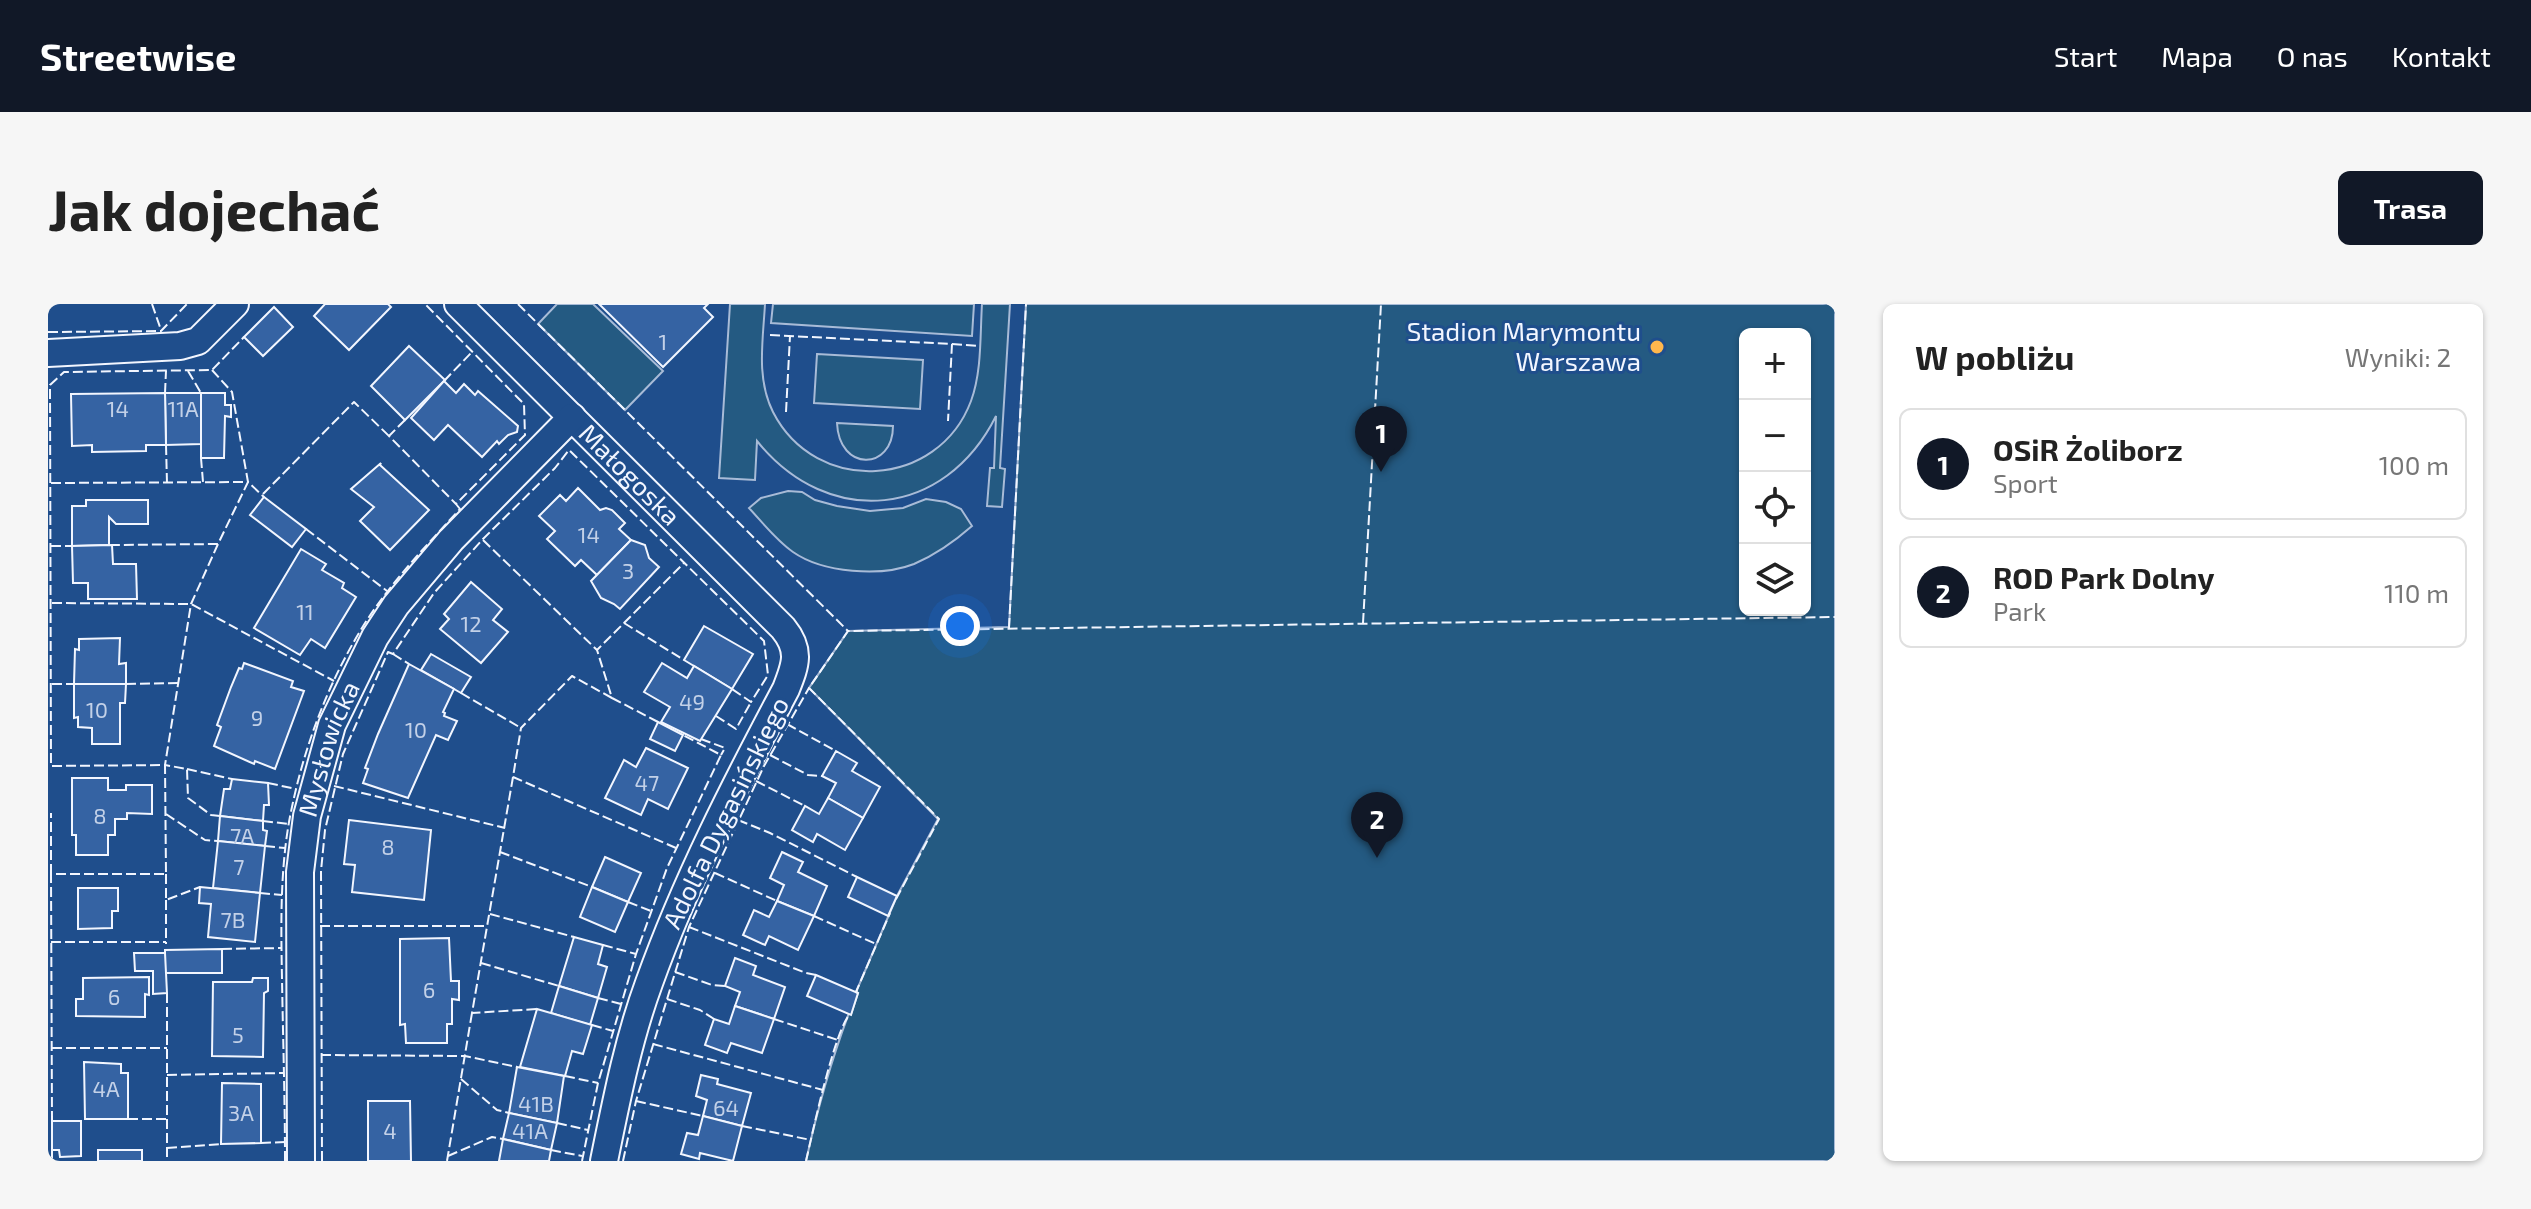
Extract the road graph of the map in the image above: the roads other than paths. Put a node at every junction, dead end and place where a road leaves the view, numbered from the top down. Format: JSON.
{"nodes":[{"id":1,"x":235,"y":304,"type":"edge"},
{"id":2,"x":458,"y":304,"type":"edge"},
{"id":3,"x":48,"y":353,"type":"edge"},
{"id":4,"x":572,"y":417,"type":"junction"},
{"id":5,"x":796,"y":649,"type":"joint"},
{"id":6,"x":301,"y":1161,"type":"edge"},
{"id":7,"x":604,"y":1161,"type":"edge"}],
"edges":[{"from":1,"to":3,"type":"street"},
{"from":2,"to":4,"type":"street","name":"Małogoska"},
{"from":4,"to":5,"type":"street","name":"Małogoska"},
{"from":4,"to":6,"type":"street","name":"Mysłowicka"},
{"from":5,"to":7,"type":"street","name":"Adolfa Dygasińskiego"}]}
